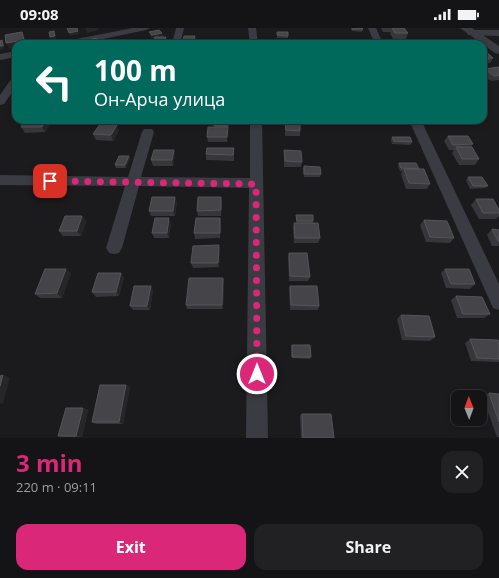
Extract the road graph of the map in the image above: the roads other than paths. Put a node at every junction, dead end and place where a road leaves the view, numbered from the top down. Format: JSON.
{"nodes":[{"id":1,"x":146,"y":28,"type":"edge"},
{"id":2,"x":180,"y":28,"type":"edge"},
{"id":3,"x":252,"y":28,"type":"edge"},
{"id":4,"x":372,"y":28,"type":"edge"},
{"id":5,"x":468,"y":30,"type":"edge"},
{"id":6,"x":499,"y":33,"type":"edge"},
{"id":7,"x":86,"y":40,"type":"edge"},
{"id":8,"x":177,"y":40,"type":"edge"},
{"id":9,"x":254,"y":40,"type":"edge"},
{"id":10,"x":378,"y":40,"type":"edge"},
{"id":11,"x":483,"y":40,"type":"edge"},
{"id":12,"x":487,"y":43,"type":"edge"},
{"id":13,"x":499,"y":51,"type":"edge"},
{"id":14,"x":12,"y":55,"type":"edge"},
{"id":15,"x":0,"y":57,"type":"edge"},
{"id":16,"x":12,"y":86,"type":"edge"},
{"id":17,"x":0,"y":102,"type":"edge"},
{"id":18,"x":256,"y":124,"type":"edge"},
{"id":19,"x":417,"y":124,"type":"edge"},
{"id":20,"x":148,"y":132,"type":"dead end"},
{"id":21,"x":0,"y":180,"type":"edge"},
{"id":22,"x":133,"y":182,"type":"junction"},
{"id":23,"x":256,"y":184,"type":"junction"},
{"id":24,"x":114,"y":248,"type":"dead end"},
{"id":25,"x":499,"y":302,"type":"edge"},
{"id":26,"x":257,"y":438,"type":"edge"}],
"edges":[{"from":1,"to":7,"type":"street"},
{"from":2,"to":8,"type":"street"},
{"from":3,"to":9,"type":"street"},
{"from":4,"to":10,"type":"street"},
{"from":5,"to":6,"type":"street"},
{"from":5,"to":11,"type":"street"},
{"from":12,"to":13,"type":"street"},
{"from":14,"to":15,"type":"street"},
{"from":16,"to":17,"type":"street"},
{"from":18,"to":23,"type":"street"},
{"from":19,"to":25,"type":"street"},
{"from":20,"to":22,"type":"street"},
{"from":21,"to":22,"type":"street"},
{"from":22,"to":23,"type":"street"},
{"from":22,"to":24,"type":"street"},
{"from":23,"to":26,"type":"street"}]}
